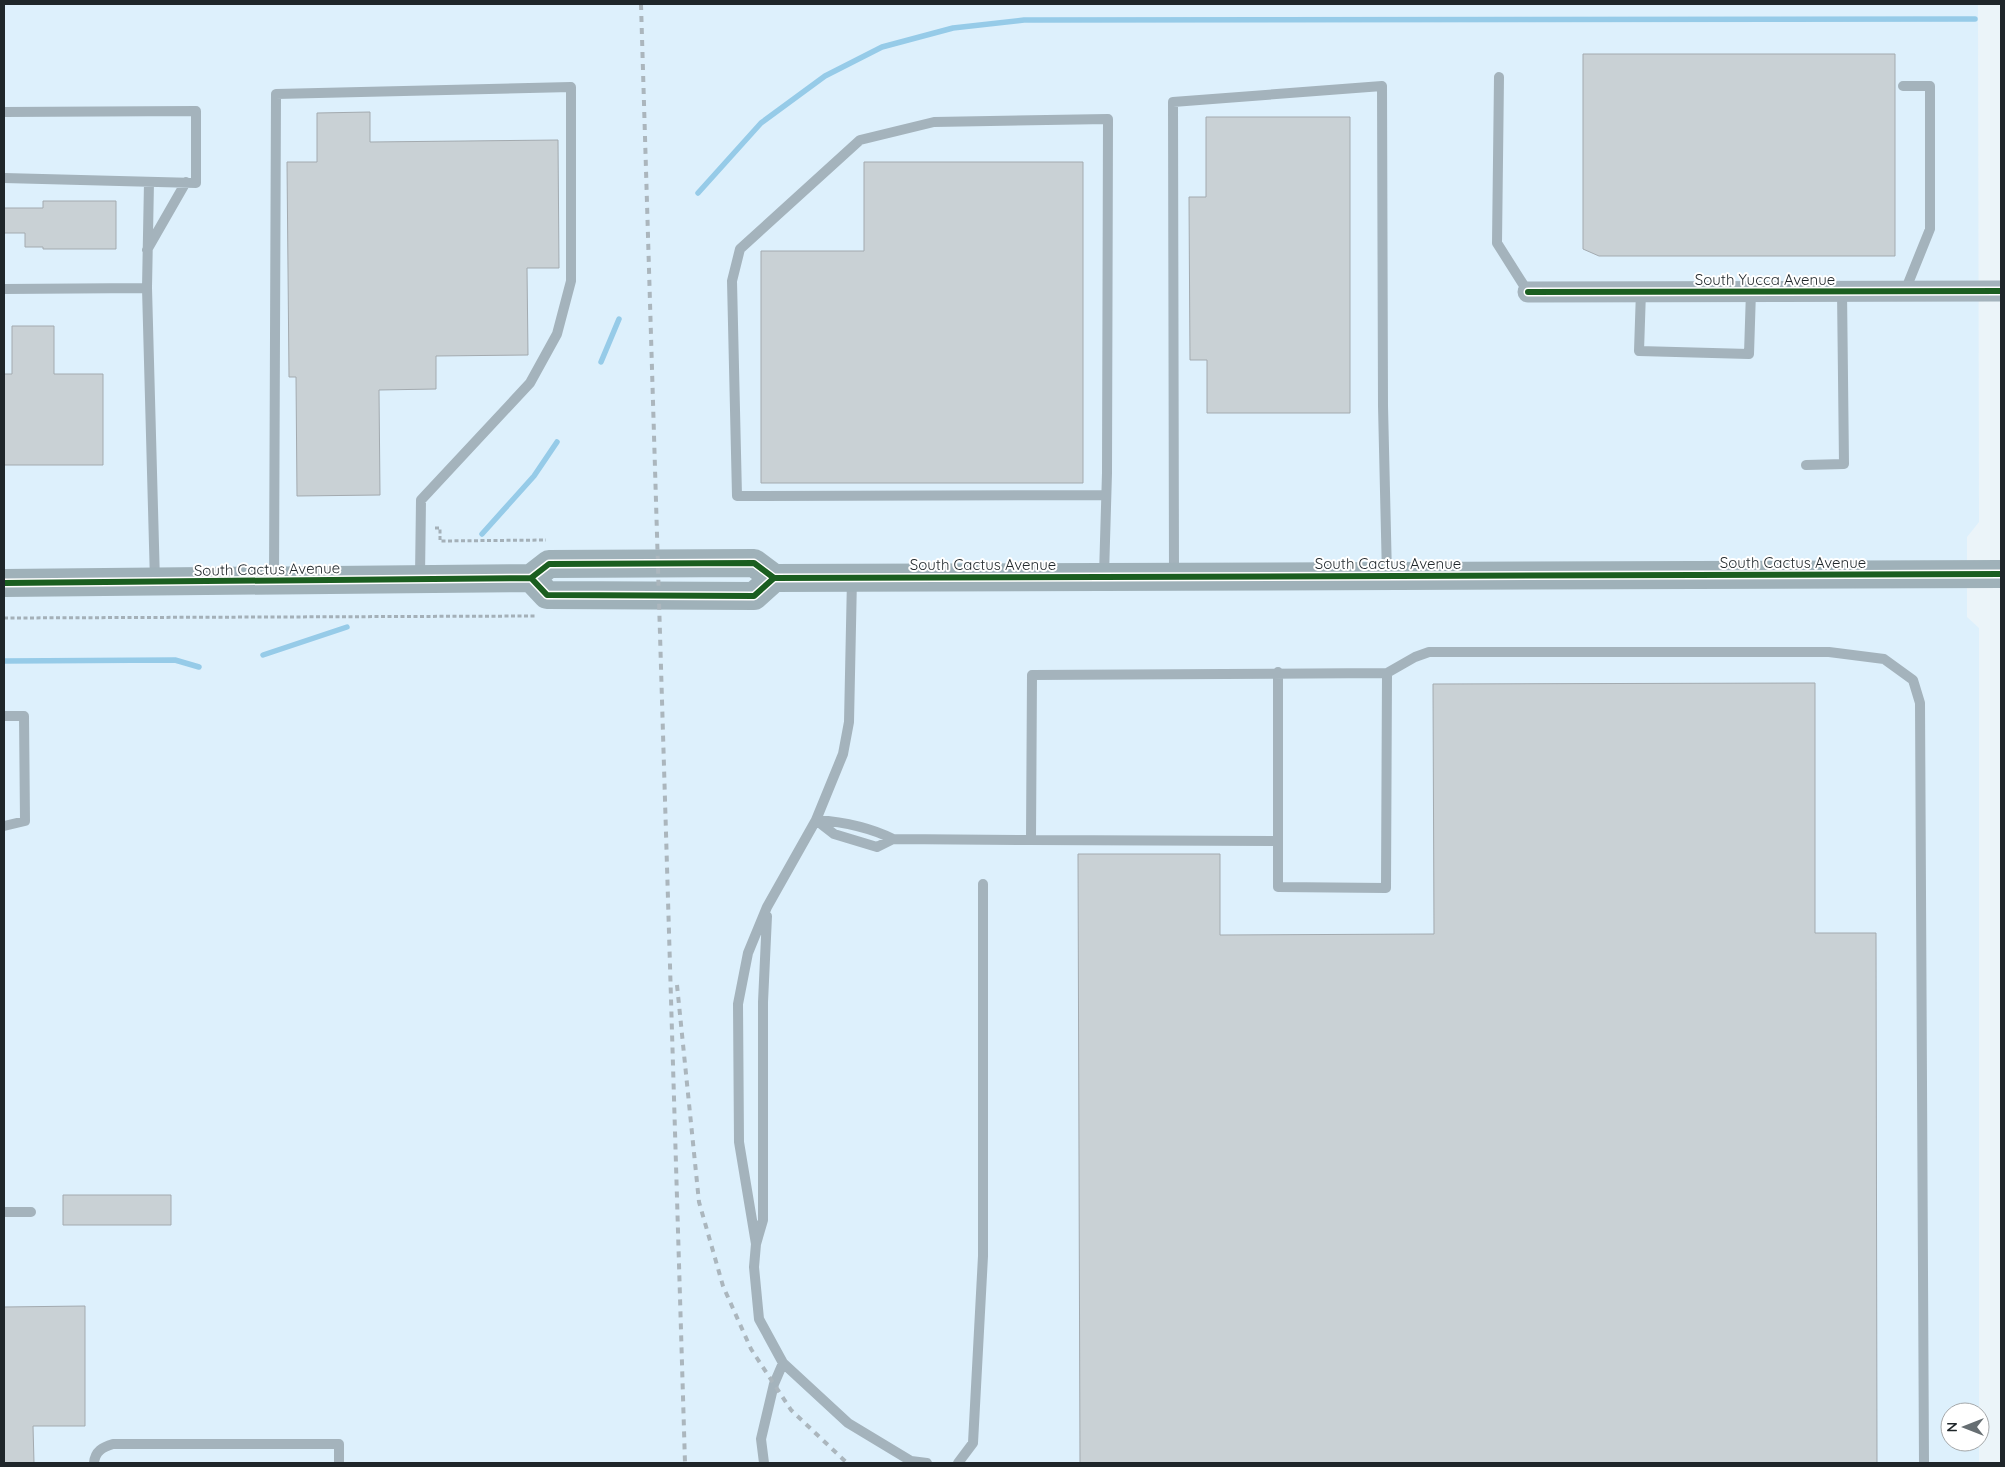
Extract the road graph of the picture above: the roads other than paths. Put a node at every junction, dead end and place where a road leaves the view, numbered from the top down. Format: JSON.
{"nodes":[{"id":1,"x":1498,"y":77,"type":"dead end"},
{"id":2,"x":1903,"y":86,"type":"dead end"},
{"id":3,"x":4,"y":112,"type":"edge"},
{"id":4,"x":4,"y":178,"type":"edge"},
{"id":5,"x":149,"y":182,"type":"junction"},
{"id":6,"x":186,"y":182,"type":"junction"},
{"id":7,"x":147,"y":251,"type":"junction"},
{"id":8,"x":147,"y":288,"type":"junction"},
{"id":9,"x":4,"y":289,"type":"edge"},
{"id":10,"x":1641,"y":291,"type":"junction"},
{"id":11,"x":1751,"y":291,"type":"junction"},
{"id":12,"x":1842,"y":291,"type":"junction"},
{"id":13,"x":1905,"y":291,"type":"junction"},
{"id":14,"x":2001,"y":291,"type":"edge"},
{"id":15,"x":1528,"y":292,"type":"joint"},
{"id":16,"x":1806,"y":464,"type":"dead end"},
{"id":17,"x":1106,"y":495,"type":"junction"},
{"id":18,"x":2001,"y":574,"type":"edge"},
{"id":19,"x":1104,"y":576,"type":"junction"},
{"id":20,"x":1174,"y":576,"type":"junction"},
{"id":21,"x":1387,"y":576,"type":"junction"},
{"id":22,"x":852,"y":577,"type":"junction"},
{"id":23,"x":420,"y":580,"type":"junction"},
{"id":24,"x":274,"y":581,"type":"junction"},
{"id":25,"x":156,"y":582,"type":"junction"},
{"id":26,"x":4,"y":583,"type":"edge"},
{"id":27,"x":1278,"y":672,"type":"junction"},
{"id":28,"x":1387,"y":673,"type":"junction"},
{"id":29,"x":4,"y":716,"type":"edge"},
{"id":30,"x":816,"y":820,"type":"junction"},
{"id":31,"x":4,"y":826,"type":"edge"},
{"id":32,"x":893,"y":840,"type":"junction"},
{"id":33,"x":1031,"y":840,"type":"junction"},
{"id":34,"x":1278,"y":841,"type":"junction"},
{"id":35,"x":983,"y":884,"type":"dead end"},
{"id":36,"x":767,"y":907,"type":"junction"},
{"id":37,"x":4,"y":1212,"type":"edge"},
{"id":38,"x":32,"y":1212,"type":"dead end"},
{"id":39,"x":756,"y":1244,"type":"junction"},
{"id":40,"x":783,"y":1363,"type":"junction"},
{"id":41,"x":94,"y":1463,"type":"edge"},
{"id":42,"x":339,"y":1463,"type":"edge"},
{"id":43,"x":764,"y":1463,"type":"edge"},
{"id":44,"x":927,"y":1463,"type":"edge"},
{"id":45,"x":958,"y":1463,"type":"edge"},
{"id":46,"x":1924,"y":1463,"type":"edge"}],
"edges":[{"from":1,"to":15,"type":"lane"},
{"from":2,"to":13,"type":"lane"},
{"from":3,"to":6,"type":"lane"},
{"from":4,"to":5,"type":"lane"},
{"from":5,"to":6,"type":"lane"},
{"from":5,"to":7,"type":"lane"},
{"from":6,"to":7,"type":"lane"},
{"from":7,"to":8,"type":"lane"},
{"from":8,"to":9,"type":"lane"},
{"from":8,"to":25,"type":"lane"},
{"from":10,"to":11,"type":"street","name":"South Yucca Avenue"},
{"from":10,"to":11,"type":"lane"},
{"from":10,"to":15,"type":"street","name":"South Yucca Avenue"},
{"from":11,"to":12,"type":"street","name":"South Yucca Avenue"},
{"from":12,"to":13,"type":"street","name":"South Yucca Avenue"},
{"from":12,"to":16,"type":"lane"},
{"from":13,"to":14,"type":"street","name":"South Yucca Avenue"},
{"from":17,"to":17,"type":"lane"},
{"from":17,"to":19,"type":"lane"},
{"from":18,"to":21,"type":"main road","name":"South Cactus Avenue"},
{"from":19,"to":20,"type":"main road","name":"South Cactus Avenue"},
{"from":19,"to":22,"type":"main road","name":"South Cactus Avenue"},
{"from":20,"to":21,"type":"main road","name":"South Cactus Avenue"},
{"from":20,"to":21,"type":"lane"},
{"from":22,"to":23,"type":"main road","name":"South Cactus Avenue"},
{"from":22,"to":30,"type":"lane"},
{"from":23,"to":24,"type":"main road","name":"South Cactus Avenue"},
{"from":23,"to":24,"type":"lane"},
{"from":24,"to":25,"type":"main road","name":"South Cactus Avenue"},
{"from":25,"to":26,"type":"main road","name":"South Cactus Avenue"},
{"from":27,"to":28,"type":"lane"},
{"from":27,"to":33,"type":"lane"},
{"from":27,"to":34,"type":"lane"},
{"from":28,"to":34,"type":"lane"},
{"from":28,"to":46,"type":"lane"},
{"from":29,"to":31,"type":"lane"},
{"from":30,"to":32,"type":"lane"},
{"from":30,"to":32,"type":"lane"},
{"from":30,"to":36,"type":"lane"},
{"from":32,"to":33,"type":"lane"},
{"from":33,"to":34,"type":"lane"},
{"from":35,"to":45,"type":"lane"},
{"from":36,"to":39,"type":"lane"},
{"from":36,"to":39,"type":"lane"},
{"from":37,"to":38,"type":"lane"},
{"from":39,"to":40,"type":"lane"},
{"from":40,"to":43,"type":"lane"},
{"from":40,"to":44,"type":"lane"},
{"from":41,"to":42,"type":"lane"}]}
